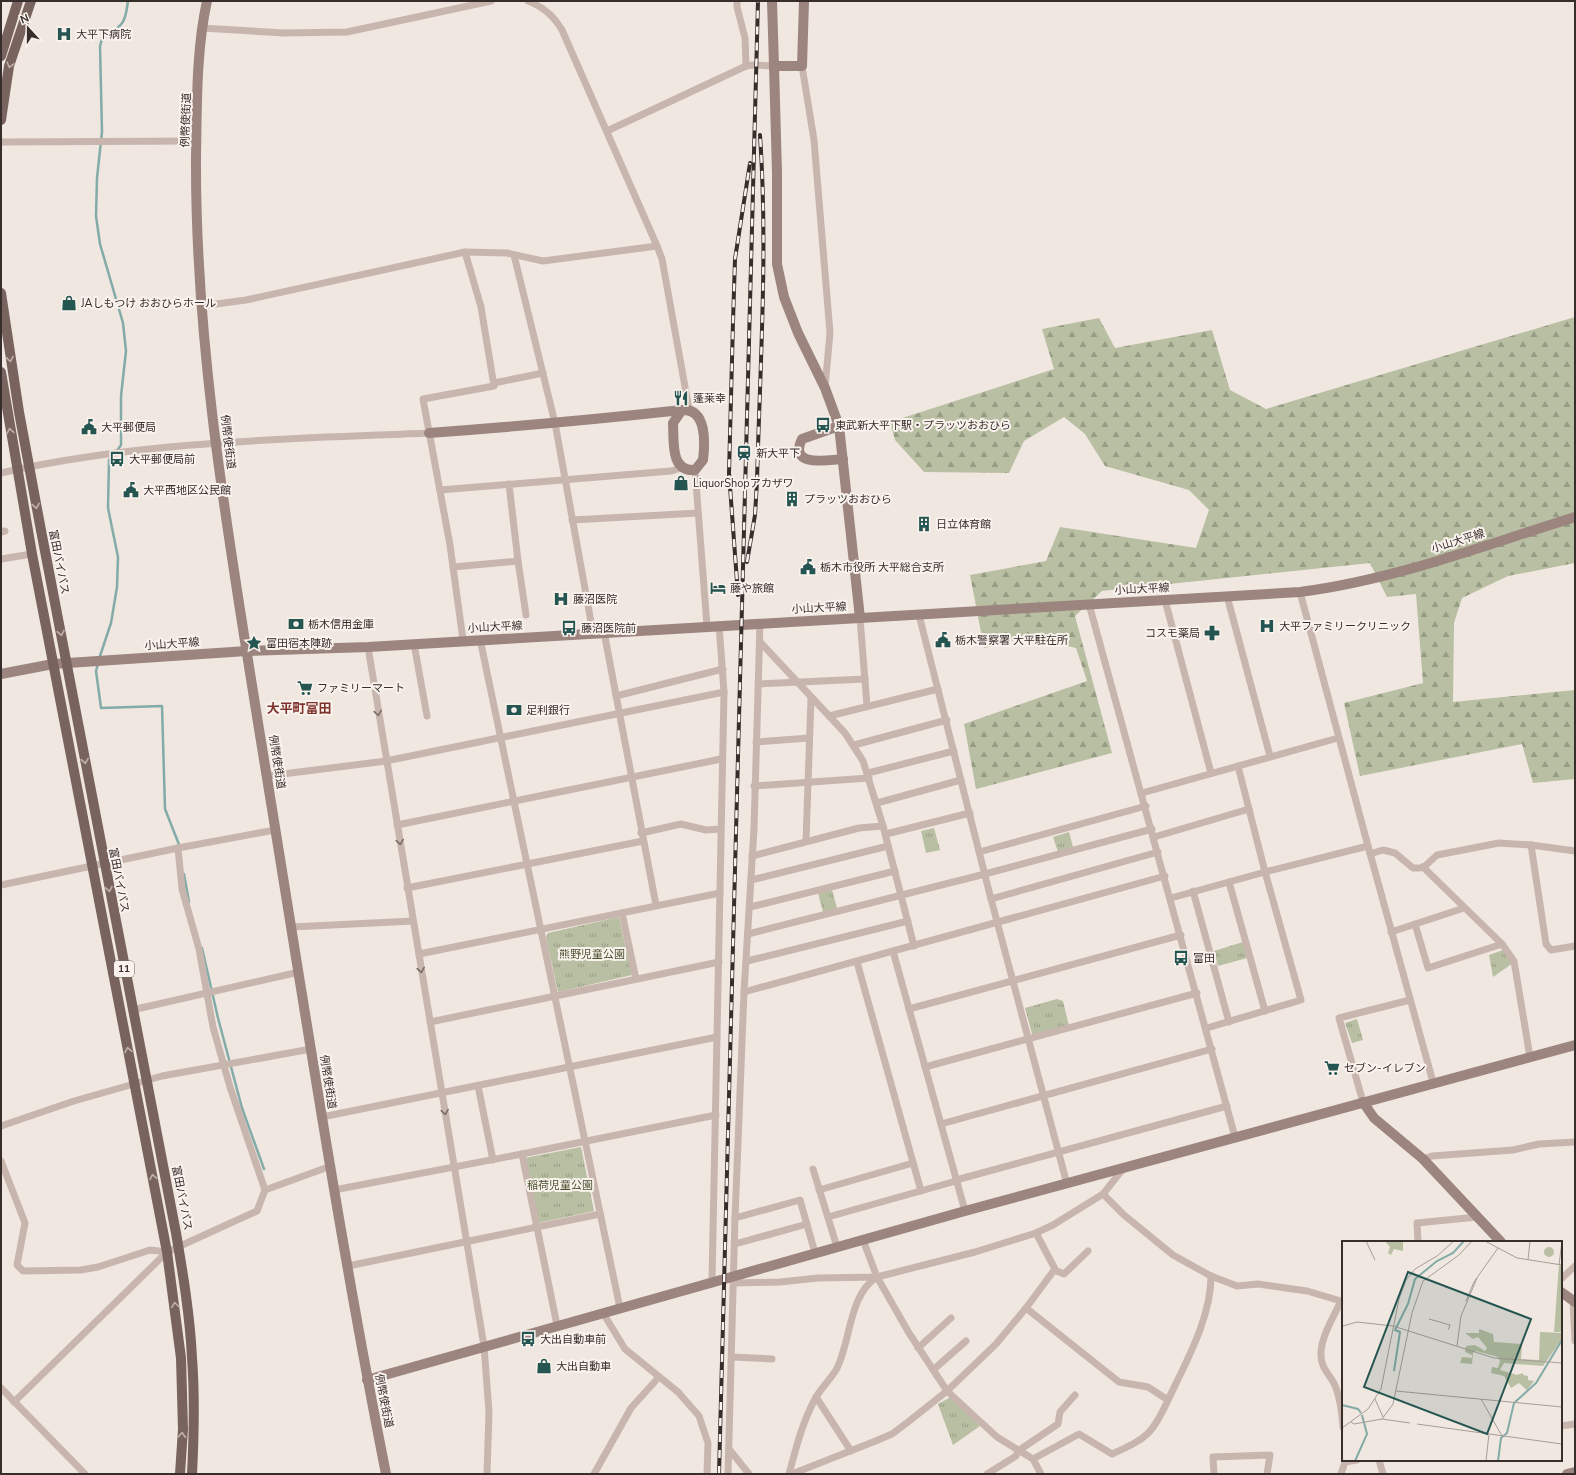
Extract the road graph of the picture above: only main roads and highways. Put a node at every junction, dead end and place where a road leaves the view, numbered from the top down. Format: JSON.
{"nodes":[{"id":1,"x":18,"y":1,"type":"edge"},
{"id":2,"x":31,"y":1,"type":"edge"},
{"id":3,"x":1,"y":56,"type":"edge"},
{"id":4,"x":1,"y":120,"type":"edge"},
{"id":5,"x":1,"y":293,"type":"edge"},
{"id":6,"x":1,"y":372,"type":"edge"},
{"id":7,"x":180,"y":1474,"type":"edge"},
{"id":8,"x":192,"y":1474,"type":"edge"}],
"edges":[{"from":1,"to":3,"type":"main road"},
{"from":2,"to":4,"type":"main road","one_way":true},
{"from":5,"to":8,"type":"main road","name":"富田バイパス","number":"11","one_way":true},
{"from":7,"to":6,"type":"main road","name":"富田バイパス","number":"11","one_way":true}]}
